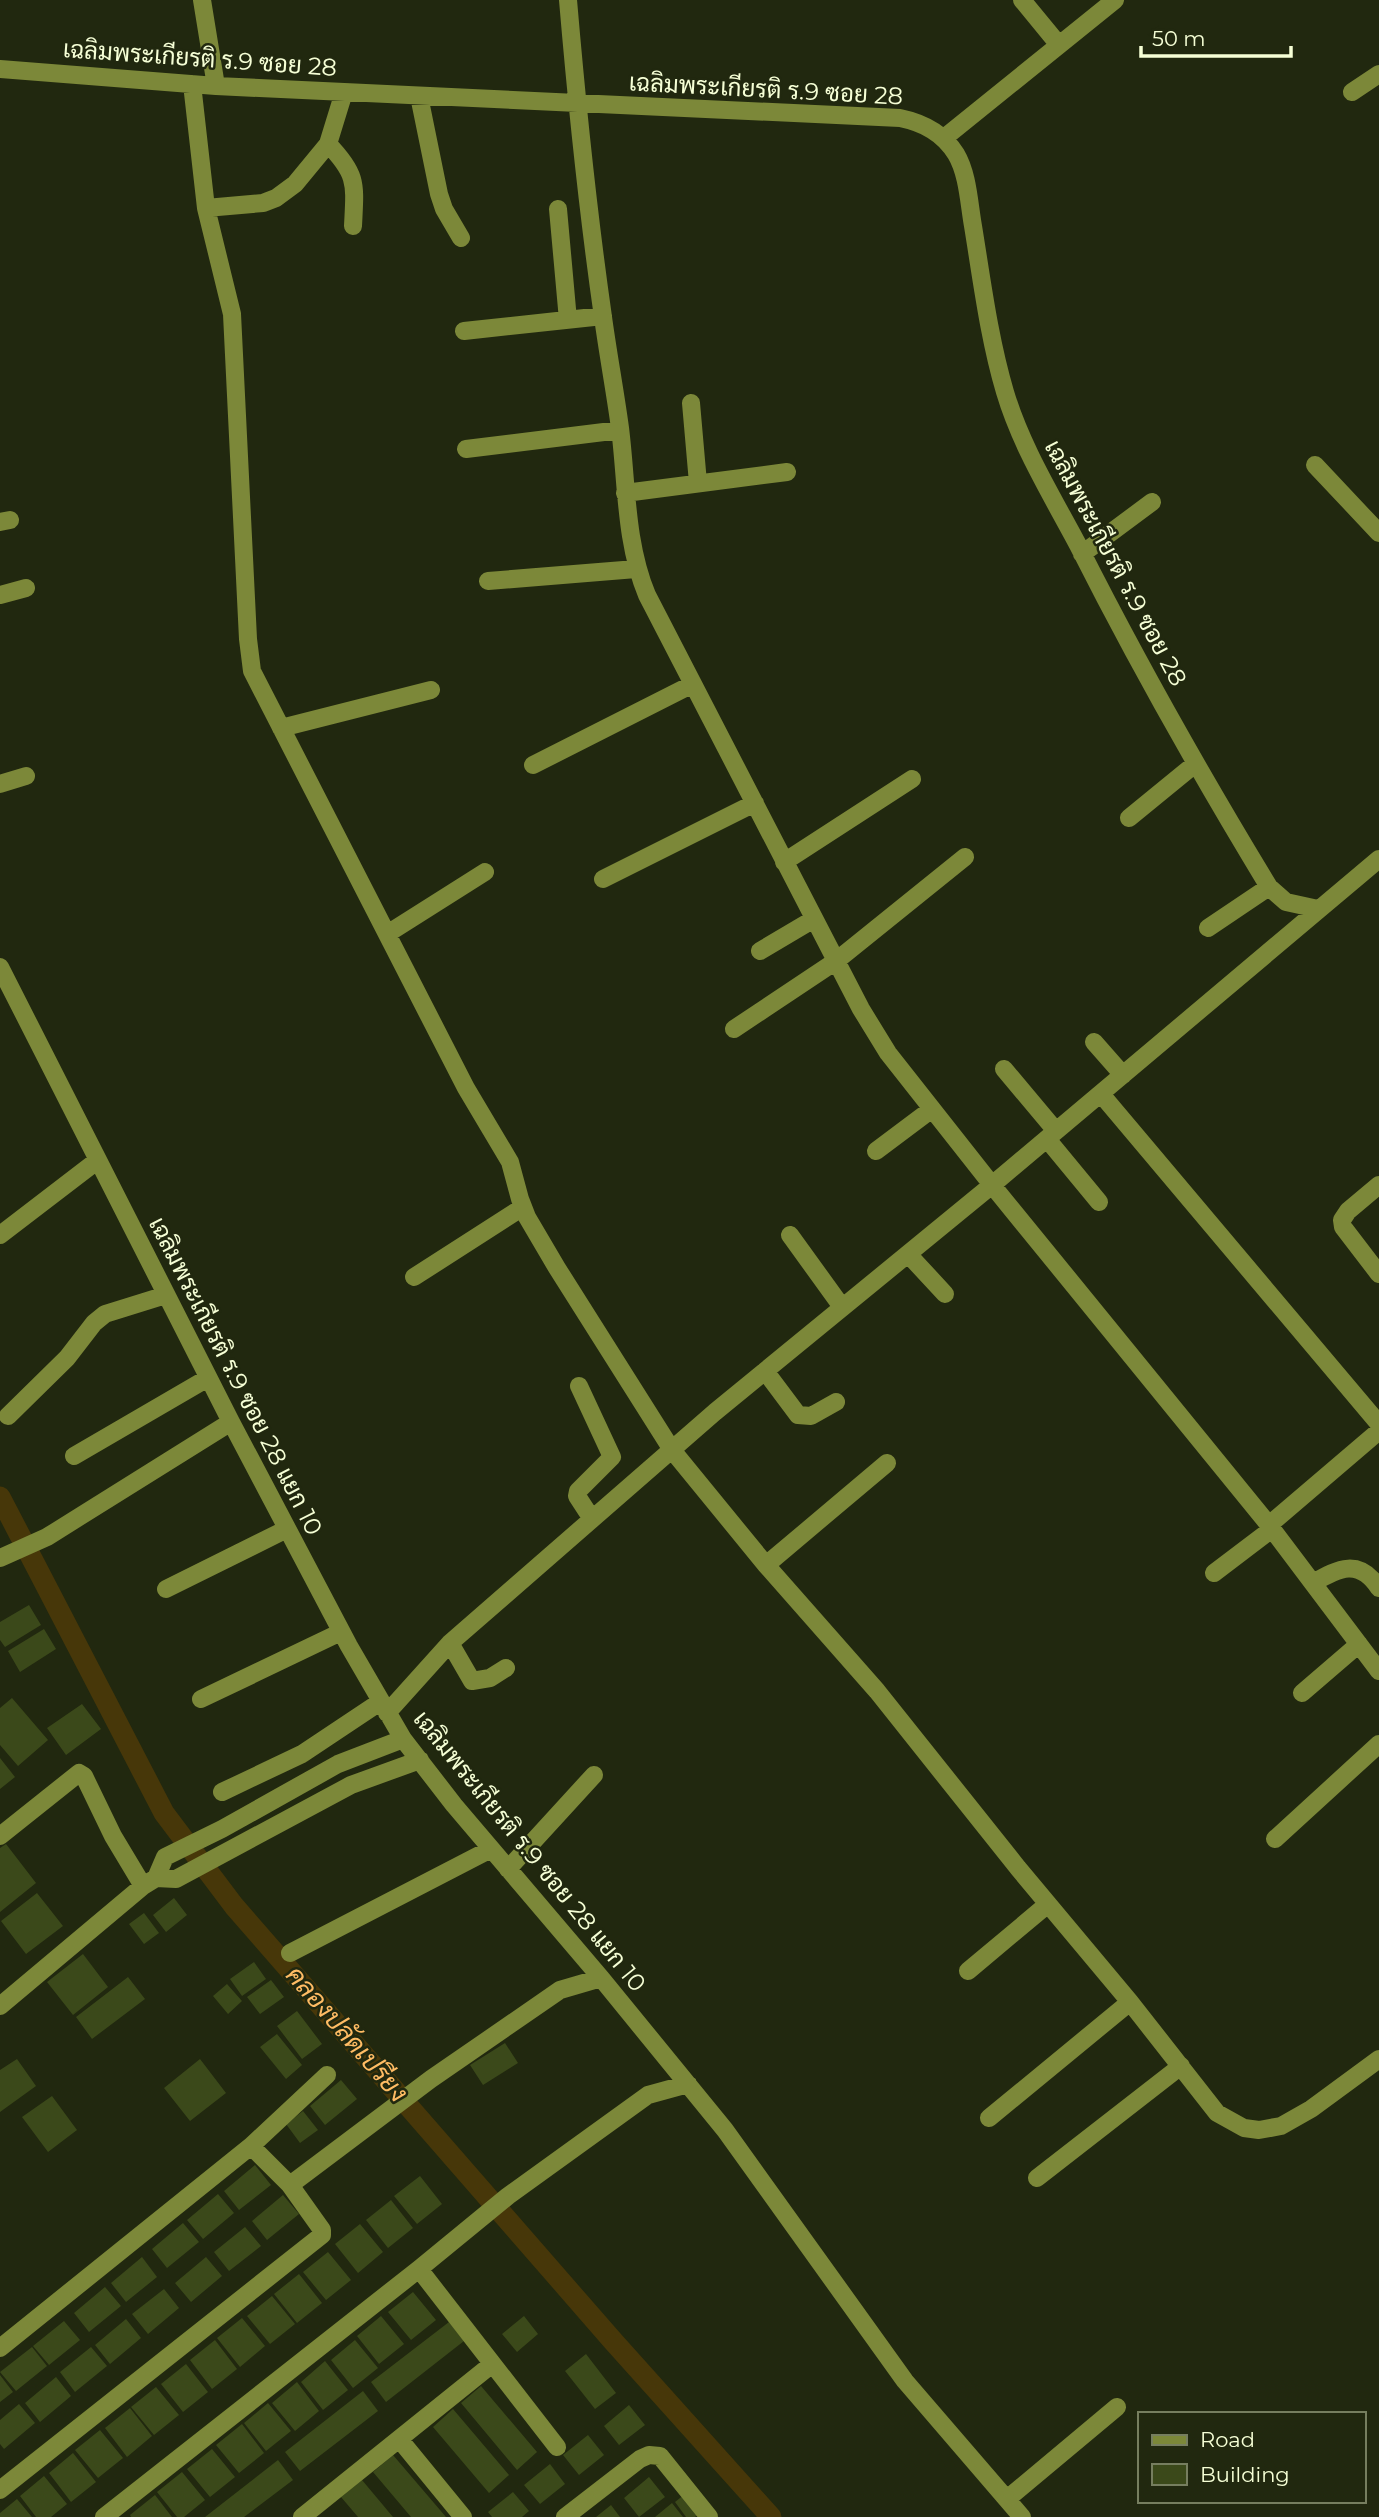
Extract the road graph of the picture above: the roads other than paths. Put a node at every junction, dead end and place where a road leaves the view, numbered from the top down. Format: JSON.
{"nodes":[{"id":1,"x":202,"y":0,"type":"edge"},
{"id":2,"x":568,"y":0,"type":"edge"},
{"id":3,"x":1022,"y":0,"type":"edge"},
{"id":4,"x":1115,"y":0,"type":"edge"},
{"id":5,"x":1059,"y":45,"type":"junction"},
{"id":6,"x":0,"y":69,"type":"edge"},
{"id":7,"x":1379,"y":74,"type":"edge"},
{"id":8,"x":192,"y":84,"type":"junction"},
{"id":9,"x":216,"y":86,"type":"junction"},
{"id":10,"x":344,"y":92,"type":"junction"},
{"id":11,"x":1352,"y":92,"type":"dead end"},
{"id":12,"x":419,"y":96,"type":"junction"},
{"id":13,"x":577,"y":105,"type":"junction"},
{"id":14,"x":944,"y":138,"type":"junction"},
{"id":15,"x":328,"y":144,"type":"junction"},
{"id":16,"x":206,"y":208,"type":"junction"},
{"id":17,"x":558,"y":209,"type":"dead end"},
{"id":18,"x":353,"y":226,"type":"dead end"},
{"id":19,"x":461,"y":238,"type":"dead end"},
{"id":20,"x":603,"y":316,"type":"junction"},
{"id":21,"x":568,"y":320,"type":"junction"},
{"id":22,"x":464,"y":331,"type":"dead end"},
{"id":23,"x":691,"y":403,"type":"dead end"},
{"id":24,"x":620,"y":430,"type":"junction"},
{"id":25,"x":466,"y":449,"type":"dead end"},
{"id":26,"x":1315,"y":465,"type":"dead end"},
{"id":27,"x":787,"y":472,"type":"dead end"},
{"id":28,"x":698,"y":484,"type":"junction"},
{"id":29,"x":625,"y":493,"type":"junction"},
{"id":30,"x":1152,"y":502,"type":"dead end"},
{"id":31,"x":1379,"y":533,"type":"edge"},
{"id":32,"x":1082,"y":554,"type":"junction"},
{"id":33,"x":636,"y":569,"type":"junction"},
{"id":34,"x":488,"y":581,"type":"dead end"},
{"id":35,"x":26,"y":588,"type":"dead end"},
{"id":36,"x":0,"y":595,"type":"edge"},
{"id":37,"x":693,"y":684,"type":"junction"},
{"id":38,"x":430,"y":690,"type":"dead end"},
{"id":39,"x":281,"y":728,"type":"junction"},
{"id":40,"x":1195,"y":764,"type":"junction"},
{"id":41,"x":533,"y":765,"type":"dead end"},
{"id":42,"x":26,"y":776,"type":"dead end"},
{"id":43,"x":912,"y":779,"type":"dead end"},
{"id":44,"x":0,"y":784,"type":"edge"},
{"id":45,"x":755,"y":803,"type":"junction"},
{"id":46,"x":1129,"y":818,"type":"dead end"},
{"id":47,"x":965,"y":858,"type":"dead end"},
{"id":48,"x":1379,"y":859,"type":"edge"},
{"id":49,"x":785,"y":862,"type":"junction"},
{"id":50,"x":485,"y":872,"type":"dead end"},
{"id":51,"x":603,"y":879,"type":"dead end"},
{"id":52,"x":1269,"y":887,"type":"junction"},
{"id":53,"x":1318,"y":909,"type":"junction"},
{"id":54,"x":814,"y":919,"type":"junction"},
{"id":55,"x":1208,"y":928,"type":"dead end"},
{"id":56,"x":387,"y":934,"type":"junction"},
{"id":57,"x":760,"y":951,"type":"dead end"},
{"id":58,"x":836,"y":961,"type":"junction"},
{"id":59,"x":0,"y":967,"type":"edge"},
{"id":60,"x":734,"y":1029,"type":"dead end"},
{"id":61,"x":1094,"y":1042,"type":"dead end"},
{"id":62,"x":1004,"y":1069,"type":"dead end"},
{"id":63,"x":1123,"y":1075,"type":"junction"},
{"id":64,"x":1101,"y":1094,"type":"junction"},
{"id":65,"x":932,"y":1109,"type":"junction"},
{"id":66,"x":1051,"y":1135,"type":"junction"},
{"id":67,"x":876,"y":1151,"type":"dead end"},
{"id":68,"x":98,"y":1160,"type":"junction"},
{"id":69,"x":992,"y":1185,"type":"junction"},
{"id":70,"x":1379,"y":1185,"type":"edge"},
{"id":71,"x":1099,"y":1202,"type":"dead end"},
{"id":72,"x":523,"y":1208,"type":"junction"},
{"id":73,"x":0,"y":1235,"type":"edge"},
{"id":74,"x":790,"y":1235,"type":"dead end"},
{"id":75,"x":908,"y":1254,"type":"junction"},
{"id":76,"x":1379,"y":1273,"type":"edge"},
{"id":77,"x":414,"y":1277,"type":"dead end"},
{"id":78,"x":166,"y":1294,"type":"junction"},
{"id":79,"x":945,"y":1294,"type":"dead end"},
{"id":80,"x":842,"y":1307,"type":"junction"},
{"id":81,"x":765,"y":1371,"type":"junction"},
{"id":82,"x":208,"y":1378,"type":"junction"},
{"id":83,"x":579,"y":1386,"type":"dead end"},
{"id":84,"x":836,"y":1402,"type":"dead end"},
{"id":85,"x":8,"y":1416,"type":"dead end"},
{"id":86,"x":231,"y":1422,"type":"junction"},
{"id":87,"x":1379,"y":1424,"type":"edge"},
{"id":88,"x":1379,"y":1431,"type":"edge"},
{"id":89,"x":672,"y":1450,"type":"junction"},
{"id":90,"x":74,"y":1456,"type":"dead end"},
{"id":91,"x":887,"y":1463,"type":"dead end"},
{"id":92,"x":592,"y":1519,"type":"junction"},
{"id":93,"x":1271,"y":1527,"type":"junction"},
{"id":94,"x":287,"y":1529,"type":"junction"},
{"id":95,"x":0,"y":1558,"type":"edge"},
{"id":96,"x":766,"y":1565,"type":"junction"},
{"id":97,"x":1214,"y":1573,"type":"dead end"},
{"id":98,"x":1313,"y":1583,"type":"junction"},
{"id":99,"x":1379,"y":1588,"type":"edge"},
{"id":100,"x":166,"y":1589,"type":"dead end"},
{"id":101,"x":341,"y":1632,"type":"junction"},
{"id":102,"x":450,"y":1643,"type":"junction"},
{"id":103,"x":1359,"y":1644,"type":"junction"},
{"id":104,"x":506,"y":1668,"type":"dead end"},
{"id":105,"x":1379,"y":1671,"type":"edge"},
{"id":106,"x":1302,"y":1693,"type":"dead end"},
{"id":107,"x":201,"y":1699,"type":"dead end"},
{"id":108,"x":384,"y":1707,"type":"junction"},
{"id":109,"x":403,"y":1739,"type":"junction"},
{"id":110,"x":1379,"y":1744,"type":"edge"},
{"id":111,"x":420,"y":1760,"type":"junction"},
{"id":112,"x":338,"y":1764,"type":"junction"},
{"id":113,"x":594,"y":1775,"type":"dead end"},
{"id":114,"x":351,"y":1784,"type":"junction"},
{"id":115,"x":222,"y":1792,"type":"dead end"},
{"id":116,"x":272,"y":1801,"type":"junction"},
{"id":117,"x":285,"y":1820,"type":"junction"},
{"id":118,"x":0,"y":1836,"type":"edge"},
{"id":119,"x":1275,"y":1839,"type":"dead end"},
{"id":120,"x":491,"y":1849,"type":"junction"},
{"id":121,"x":508,"y":1869,"type":"junction"},
{"id":122,"x":150,"y":1882,"type":"junction"},
{"id":123,"x":1048,"y":1904,"type":"junction"},
{"id":124,"x":290,"y":1953,"type":"dead end"},
{"id":125,"x":968,"y":1971,"type":"dead end"},
{"id":126,"x":601,"y":1978,"type":"junction"},
{"id":127,"x":1130,"y":2002,"type":"junction"},
{"id":128,"x":0,"y":2006,"type":"edge"},
{"id":129,"x":1379,"y":2059,"type":"edge"},
{"id":130,"x":1181,"y":2066,"type":"junction"},
{"id":131,"x":327,"y":2076,"type":"dead end"},
{"id":132,"x":688,"y":2084,"type":"junction"},
{"id":133,"x":989,"y":2118,"type":"dead end"},
{"id":134,"x":251,"y":2146,"type":"junction"},
{"id":135,"x":1037,"y":2178,"type":"dead end"},
{"id":136,"x":290,"y":2185,"type":"junction"},
{"id":137,"x":419,"y":2269,"type":"junction"},
{"id":138,"x":0,"y":2348,"type":"edge"},
{"id":139,"x":491,"y":2365,"type":"junction"},
{"id":140,"x":1117,"y":2407,"type":"dead end"},
{"id":141,"x":400,"y":2440,"type":"junction"},
{"id":142,"x":557,"y":2447,"type":"dead end"},
{"id":143,"x":0,"y":2490,"type":"edge"},
{"id":144,"x":1007,"y":2500,"type":"junction"},
{"id":145,"x":311,"y":2514,"type":"edge"},
{"id":146,"x":104,"y":2517,"type":"edge"},
{"id":147,"x":463,"y":2517,"type":"edge"},
{"id":148,"x":565,"y":2517,"type":"edge"},
{"id":149,"x":709,"y":2517,"type":"edge"},
{"id":150,"x":1022,"y":2517,"type":"edge"}],
"edges":[{"from":1,"to":9,"type":"street"},
{"from":2,"to":13,"type":"street"},
{"from":3,"to":5,"type":"street"},
{"from":4,"to":5,"type":"street"},
{"from":5,"to":14,"type":"street"},
{"from":6,"to":8,"type":"street","name":"เฉลิมพระเกียรติ ร.9 ซอย 28"},
{"from":7,"to":11,"type":"street"},
{"from":8,"to":9,"type":"street","name":"เฉลิมพระเกียรติ ร.9 ซอย 28"},
{"from":8,"to":16,"type":"street"},
{"from":9,"to":10,"type":"street","name":"เฉลิมพระเกียรติ ร.9 ซอย 28"},
{"from":10,"to":12,"type":"street","name":"เฉลิมพระเกียรติ ร.9 ซอย 28"},
{"from":10,"to":15,"type":"street"},
{"from":12,"to":13,"type":"street","name":"เฉลิมพระเกียรติ ร.9 ซอย 28"},
{"from":12,"to":19,"type":"street"},
{"from":13,"to":14,"type":"street","name":"เฉลิมพระเกียรติ ร.9 ซอย 28"},
{"from":13,"to":20,"type":"street"},
{"from":14,"to":32,"type":"street","name":"เฉลิมพระเกียรติ ร.9 ซอย 28"},
{"from":15,"to":16,"type":"street"},
{"from":15,"to":18,"type":"street"},
{"from":16,"to":39,"type":"street"},
{"from":17,"to":21,"type":"street"},
{"from":20,"to":21,"type":"street"},
{"from":20,"to":24,"type":"street"},
{"from":21,"to":22,"type":"street"},
{"from":23,"to":28,"type":"street"},
{"from":24,"to":25,"type":"street"},
{"from":24,"to":29,"type":"street"},
{"from":26,"to":31,"type":"street"},
{"from":27,"to":28,"type":"street"},
{"from":28,"to":29,"type":"street"},
{"from":29,"to":33,"type":"street"},
{"from":30,"to":32,"type":"street"},
{"from":32,"to":40,"type":"street","name":"เฉลิมพระเกียรติ ร.9 ซอย 28"},
{"from":33,"to":34,"type":"street"},
{"from":33,"to":37,"type":"street"},
{"from":35,"to":36,"type":"street"},
{"from":37,"to":41,"type":"street"},
{"from":37,"to":45,"type":"street"},
{"from":38,"to":39,"type":"street"},
{"from":39,"to":56,"type":"street"},
{"from":40,"to":46,"type":"street"},
{"from":40,"to":52,"type":"street","name":"เฉลิมพระเกียรติ ร.9 ซอย 28"},
{"from":42,"to":44,"type":"street"},
{"from":43,"to":49,"type":"street"},
{"from":45,"to":49,"type":"street"},
{"from":45,"to":51,"type":"street"},
{"from":47,"to":58,"type":"street"},
{"from":48,"to":53,"type":"street"},
{"from":49,"to":54,"type":"street"},
{"from":50,"to":56,"type":"street"},
{"from":52,"to":53,"type":"street","name":"เฉลิมพระเกียรติ ร.9 ซอย 28"},
{"from":52,"to":55,"type":"street"},
{"from":53,"to":63,"type":"street"},
{"from":54,"to":57,"type":"street"},
{"from":54,"to":58,"type":"street"},
{"from":56,"to":72,"type":"street"},
{"from":58,"to":60,"type":"street"},
{"from":58,"to":65,"type":"street"},
{"from":59,"to":68,"type":"street","name":"เฉลิมพระเกียรติ ร.9 ซอย 28 แยก 10"},
{"from":61,"to":63,"type":"street"},
{"from":62,"to":66,"type":"street"},
{"from":63,"to":64,"type":"street"},
{"from":64,"to":66,"type":"street"},
{"from":64,"to":87,"type":"street"},
{"from":65,"to":67,"type":"street"},
{"from":65,"to":69,"type":"street"},
{"from":66,"to":69,"type":"street"},
{"from":66,"to":71,"type":"street"},
{"from":68,"to":73,"type":"street"},
{"from":68,"to":78,"type":"street","name":"เฉลิมพระเกียรติ ร.9 ซอย 28 แยก 10"},
{"from":69,"to":75,"type":"street"},
{"from":69,"to":93,"type":"street"},
{"from":70,"to":76,"type":"street"},
{"from":72,"to":77,"type":"street"},
{"from":72,"to":89,"type":"street"},
{"from":74,"to":80,"type":"street"},
{"from":75,"to":79,"type":"street"},
{"from":75,"to":80,"type":"street"},
{"from":78,"to":82,"type":"street","name":"เฉลิมพระเกียรติ ร.9 ซอย 28 แยก 10"},
{"from":78,"to":85,"type":"street"},
{"from":80,"to":81,"type":"street"},
{"from":81,"to":84,"type":"street"},
{"from":81,"to":89,"type":"street"},
{"from":82,"to":86,"type":"street","name":"เฉลิมพระเกียรติ ร.9 ซอย 28 แยก 10"},
{"from":82,"to":90,"type":"street"},
{"from":83,"to":92,"type":"street"},
{"from":86,"to":94,"type":"street","name":"เฉลิมพระเกียรติ ร.9 ซอย 28 แยก 10"},
{"from":86,"to":95,"type":"street"},
{"from":88,"to":93,"type":"street"},
{"from":89,"to":92,"type":"street"},
{"from":89,"to":96,"type":"street"},
{"from":91,"to":96,"type":"street"},
{"from":92,"to":102,"type":"street"},
{"from":93,"to":97,"type":"street"},
{"from":93,"to":98,"type":"street"},
{"from":94,"to":100,"type":"street"},
{"from":94,"to":101,"type":"street","name":"เฉลิมพระเกียรติ ร.9 ซอย 28 แยก 10"},
{"from":96,"to":123,"type":"street"},
{"from":98,"to":99,"type":"street"},
{"from":98,"to":103,"type":"street"},
{"from":101,"to":107,"type":"street"},
{"from":101,"to":108,"type":"street","name":"เฉลิมพระเกียรติ ร.9 ซอย 28 แยก 10"},
{"from":102,"to":104,"type":"street"},
{"from":102,"to":108,"type":"street"},
{"from":103,"to":105,"type":"street"},
{"from":103,"to":106,"type":"street"},
{"from":108,"to":109,"type":"street","name":"เฉลิมพระเกียรติ ร.9 ซอย 28 แยก 10"},
{"from":108,"to":115,"type":"street"},
{"from":109,"to":111,"type":"street","name":"เฉลิมพระเกียรติ ร.9 ซอย 28 แยก 10"},
{"from":109,"to":112,"type":"street"},
{"from":110,"to":119,"type":"street"},
{"from":111,"to":114,"type":"street"},
{"from":111,"to":120,"type":"street","name":"เฉลิมพระเกียรติ ร.9 ซอย 28 แยก 10"},
{"from":112,"to":114,"type":"street"},
{"from":112,"to":116,"type":"street"},
{"from":113,"to":121,"type":"street"},
{"from":114,"to":117,"type":"street"},
{"from":116,"to":117,"type":"street"},
{"from":116,"to":122,"type":"street"},
{"from":117,"to":122,"type":"street"},
{"from":118,"to":122,"type":"street"},
{"from":120,"to":121,"type":"street","name":"เฉลิมพระเกียรติ ร.9 ซอย 28 แยก 10"},
{"from":120,"to":124,"type":"street"},
{"from":121,"to":126,"type":"street","name":"เฉลิมพระเกียรติ ร.9 ซอย 28 แยก 10"},
{"from":122,"to":128,"type":"street"},
{"from":123,"to":125,"type":"street"},
{"from":123,"to":127,"type":"street"},
{"from":126,"to":132,"type":"street","name":"เฉลิมพระเกียรติ ร.9 ซอย 28 แยก 10"},
{"from":126,"to":136,"type":"street"},
{"from":127,"to":130,"type":"street"},
{"from":127,"to":133,"type":"street"},
{"from":129,"to":130,"type":"street"},
{"from":130,"to":135,"type":"street"},
{"from":131,"to":134,"type":"street"},
{"from":132,"to":137,"type":"street"},
{"from":132,"to":144,"type":"street","name":"เฉลิมพระเกียรติ ร.9 ซอย 28 แยก 10"},
{"from":134,"to":136,"type":"street"},
{"from":134,"to":138,"type":"street"},
{"from":136,"to":143,"type":"street"},
{"from":137,"to":139,"type":"street"},
{"from":137,"to":146,"type":"street"},
{"from":139,"to":141,"type":"street"},
{"from":139,"to":142,"type":"street"},
{"from":140,"to":144,"type":"street"},
{"from":141,"to":145,"type":"street"},
{"from":141,"to":147,"type":"street"},
{"from":144,"to":150,"type":"street","name":"เฉลิมพระเกียรติ ร.9 ซอย 28 แยก 10"},
{"from":148,"to":149,"type":"street"}]}
